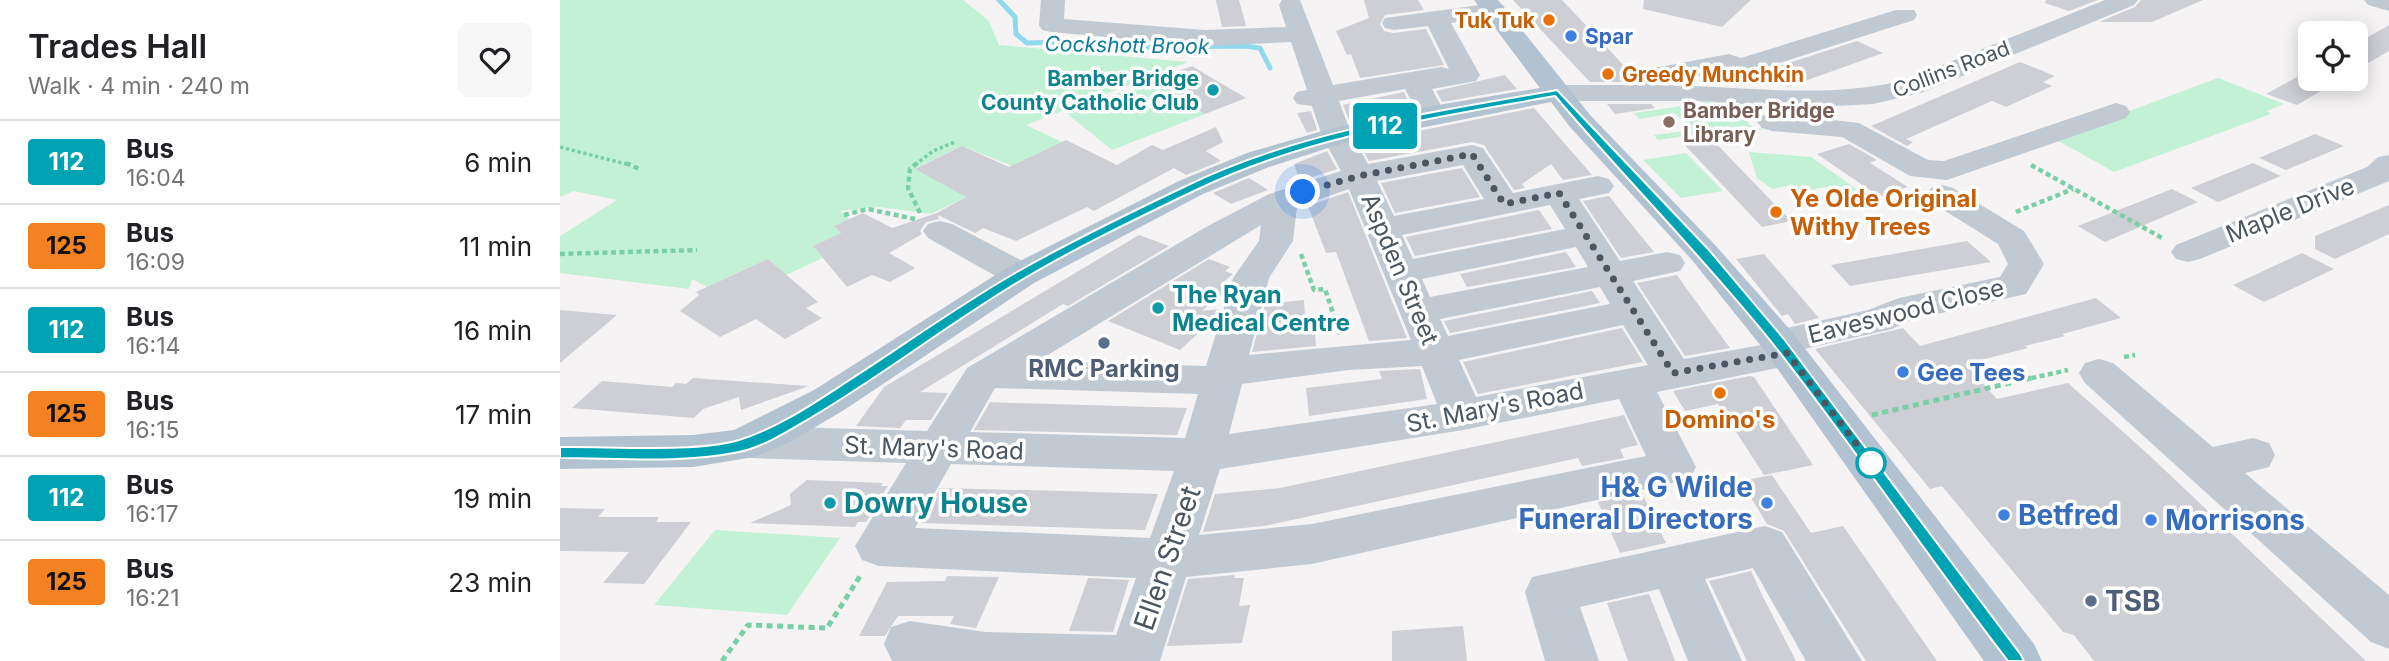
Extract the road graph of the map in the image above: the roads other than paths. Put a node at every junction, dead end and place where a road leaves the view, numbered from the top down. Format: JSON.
{"nodes":[{"id":1,"x":1052,"y":0,"type":"edge"},
{"id":2,"x":2126,"y":0,"type":"edge"},
{"id":3,"x":2376,"y":0,"type":"edge"},
{"id":4,"x":2389,"y":4,"type":"edge"},
{"id":5,"x":1490,"y":5,"type":"edge"},
{"id":6,"x":1905,"y":15,"type":"dead end"},
{"id":7,"x":1436,"y":18,"type":"junction"},
{"id":8,"x":1394,"y":23,"type":"dead end"},
{"id":9,"x":1740,"y":67,"type":"junction"},
{"id":10,"x":1450,"y":74,"type":"dead end"},
{"id":11,"x":1557,"y":93,"type":"junction"},
{"id":12,"x":1644,"y":94,"type":"junction"},
{"id":13,"x":1315,"y":96,"type":"junction"},
{"id":14,"x":2116,"y":111,"type":"dead end"},
{"id":15,"x":1432,"y":115,"type":"junction"},
{"id":16,"x":1784,"y":118,"type":"junction"},
{"id":17,"x":1337,"y":136,"type":"junction"},
{"id":18,"x":2385,"y":172,"type":"edge"},
{"id":19,"x":1359,"y":176,"type":"junction"},
{"id":20,"x":1598,"y":186,"type":"dead end"},
{"id":21,"x":1559,"y":193,"type":"junction"},
{"id":22,"x":1281,"y":201,"type":"junction"},
{"id":23,"x":1504,"y":204,"type":"junction"},
{"id":24,"x":1974,"y":207,"type":"road end"},
{"id":25,"x":1381,"y":229,"type":"junction"},
{"id":26,"x":940,"y":231,"type":"dead end"},
{"id":27,"x":1586,"y":235,"type":"junction"},
{"id":28,"x":2188,"y":252,"type":"road end"},
{"id":29,"x":1667,"y":263,"type":"dead end"},
{"id":30,"x":1401,"y":272,"type":"junction"},
{"id":31,"x":1610,"y":274,"type":"junction"},
{"id":32,"x":1021,"y":275,"type":"junction"},
{"id":33,"x":1419,"y":311,"type":"junction"},
{"id":34,"x":1633,"y":311,"type":"junction"},
{"id":35,"x":1783,"y":348,"type":"junction"},
{"id":36,"x":1436,"y":352,"type":"junction"},
{"id":37,"x":2104,"y":364,"type":"road end"},
{"id":38,"x":989,"y":374,"type":"junction"},
{"id":39,"x":1224,"y":377,"type":"junction"},
{"id":40,"x":1652,"y":378,"type":"junction"},
{"id":41,"x":1463,"y":415,"type":"junction"},
{"id":42,"x":750,"y":442,"type":"junction"},
{"id":43,"x":939,"y":448,"type":"junction"},
{"id":44,"x":560,"y":453,"type":"edge"},
{"id":45,"x":1202,"y":455,"type":"junction"},
{"id":46,"x":2253,"y":455,"type":"dead end"},
{"id":47,"x":2205,"y":465,"type":"junction"},
{"id":48,"x":1165,"y":559,"type":"junction"},
{"id":49,"x":1674,"y":565,"type":"junction"},
{"id":50,"x":2389,"y":626,"type":"edge"},
{"id":51,"x":910,"y":644,"type":"dead end"},
{"id":52,"x":1133,"y":660,"type":"edge"},
{"id":53,"x":1572,"y":661,"type":"edge"},
{"id":54,"x":1715,"y":661,"type":"edge"},
{"id":55,"x":1835,"y":661,"type":"edge"},
{"id":56,"x":2014,"y":661,"type":"edge"}],
"edges":[{"from":1,"to":13,"type":"street","name":"Aspden Street"},
{"from":2,"to":16,"type":"street","name":"Collins Road"},
{"from":3,"to":4,"type":"street"},
{"from":5,"to":7,"type":"street"},
{"from":5,"to":11,"type":"main road"},
{"from":6,"to":9,"type":"street"},
{"from":7,"to":8,"type":"street"},
{"from":7,"to":15,"type":"street"},
{"from":9,"to":12,"type":"street"},
{"from":9,"to":16,"type":"street"},
{"from":10,"to":13,"type":"street"},
{"from":11,"to":12,"type":"street","name":"Collins Road"},
{"from":11,"to":15,"type":"main road"},
{"from":11,"to":35,"type":"main road"},
{"from":12,"to":16,"type":"street","name":"Collins Road"},
{"from":13,"to":17,"type":"street","name":"Aspden Street"},
{"from":14,"to":16,"type":"street"},
{"from":15,"to":17,"type":"main road"},
{"from":17,"to":19,"type":"street","name":"Aspden Street"},
{"from":17,"to":32,"type":"main road"},
{"from":18,"to":28,"type":"street","name":"Maple Drive"},
{"from":19,"to":22,"type":"street"},
{"from":19,"to":23,"type":"street"},
{"from":19,"to":25,"type":"street","name":"Aspden Street"},
{"from":20,"to":21,"type":"street"},
{"from":21,"to":23,"type":"street"},
{"from":21,"to":27,"type":"street"},
{"from":22,"to":38,"type":"street"},
{"from":22,"to":39,"type":"street"},
{"from":23,"to":25,"type":"street"},
{"from":24,"to":35,"type":"street","name":"Eaveswood Close"},
{"from":25,"to":30,"type":"street","name":"Aspden Street"},
{"from":26,"to":32,"type":"street"},
{"from":27,"to":30,"type":"street"},
{"from":27,"to":31,"type":"street"},
{"from":29,"to":31,"type":"street"},
{"from":30,"to":33,"type":"street","name":"Aspden Street"},
{"from":31,"to":33,"type":"street"},
{"from":31,"to":34,"type":"street"},
{"from":32,"to":42,"type":"main road"},
{"from":33,"to":36,"type":"street","name":"Aspden Street"},
{"from":34,"to":36,"type":"street"},
{"from":34,"to":40,"type":"street"},
{"from":35,"to":40,"type":"street","name":"St. Mary's Road"},
{"from":35,"to":56,"type":"main road"},
{"from":36,"to":39,"type":"street"},
{"from":36,"to":41,"type":"street","name":"Aspden Street"},
{"from":37,"to":47,"type":"street"},
{"from":38,"to":39,"type":"street"},
{"from":38,"to":43,"type":"street"},
{"from":39,"to":45,"type":"street"},
{"from":40,"to":41,"type":"street","name":"St. Mary's Road"},
{"from":40,"to":48,"type":"street"},
{"from":41,"to":45,"type":"street","name":"St. Mary's Road"},
{"from":42,"to":43,"type":"street","name":"St. Mary's Road"},
{"from":42,"to":44,"type":"main road"},
{"from":43,"to":45,"type":"street","name":"St. Mary's Road"},
{"from":43,"to":48,"type":"street"},
{"from":45,"to":48,"type":"street","name":"Ellen Street"},
{"from":46,"to":47,"type":"street"},
{"from":47,"to":50,"type":"street"},
{"from":48,"to":52,"type":"street","name":"Ellen Street"},
{"from":49,"to":53,"type":"street"},
{"from":49,"to":54,"type":"street"},
{"from":49,"to":55,"type":"street"},
{"from":51,"to":52,"type":"street"}]}
